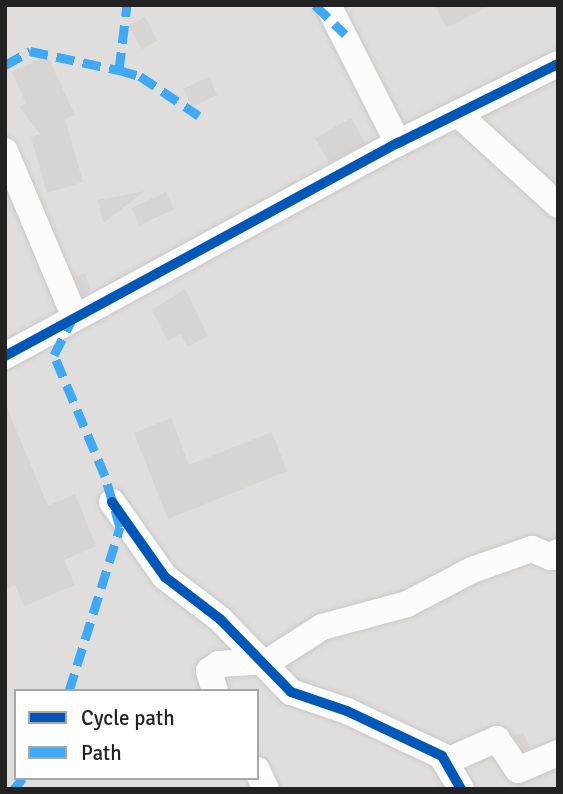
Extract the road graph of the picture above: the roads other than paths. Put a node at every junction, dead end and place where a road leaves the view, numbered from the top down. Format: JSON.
{"nodes":[{"id":1,"x":328,"y":5,"type":"edge"},
{"id":2,"x":558,"y":64,"type":"edge"},
{"id":3,"x":458,"y":114,"type":"junction"},
{"id":4,"x":398,"y":142,"type":"junction"},
{"id":5,"x":5,"y":151,"type":"edge"},
{"id":6,"x":558,"y":205,"type":"edge"},
{"id":7,"x":74,"y":315,"type":"junction"},
{"id":8,"x":5,"y":356,"type":"edge"},
{"id":9,"x":113,"y":502,"type":"dead end"},
{"id":10,"x":555,"y":560,"type":"edge"},
{"id":11,"x":264,"y":662,"type":"junction"},
{"id":12,"x":214,"y":689,"type":"edge"},
{"id":13,"x":558,"y":753,"type":"edge"},
{"id":14,"x":445,"y":762,"type":"junction"},
{"id":15,"x":461,"y":789,"type":"edge"}],
"edges":[{"from":1,"to":4,"type":"street"},
{"from":2,"to":3,"type":"street"},
{"from":3,"to":4,"type":"street"},
{"from":3,"to":6,"type":"street"},
{"from":4,"to":7,"type":"street"},
{"from":5,"to":7,"type":"street"},
{"from":7,"to":8,"type":"street"},
{"from":9,"to":11,"type":"street"},
{"from":10,"to":11,"type":"street"},
{"from":11,"to":12,"type":"street"},
{"from":11,"to":14,"type":"street"},
{"from":13,"to":14,"type":"street"},
{"from":14,"to":15,"type":"street"}]}
